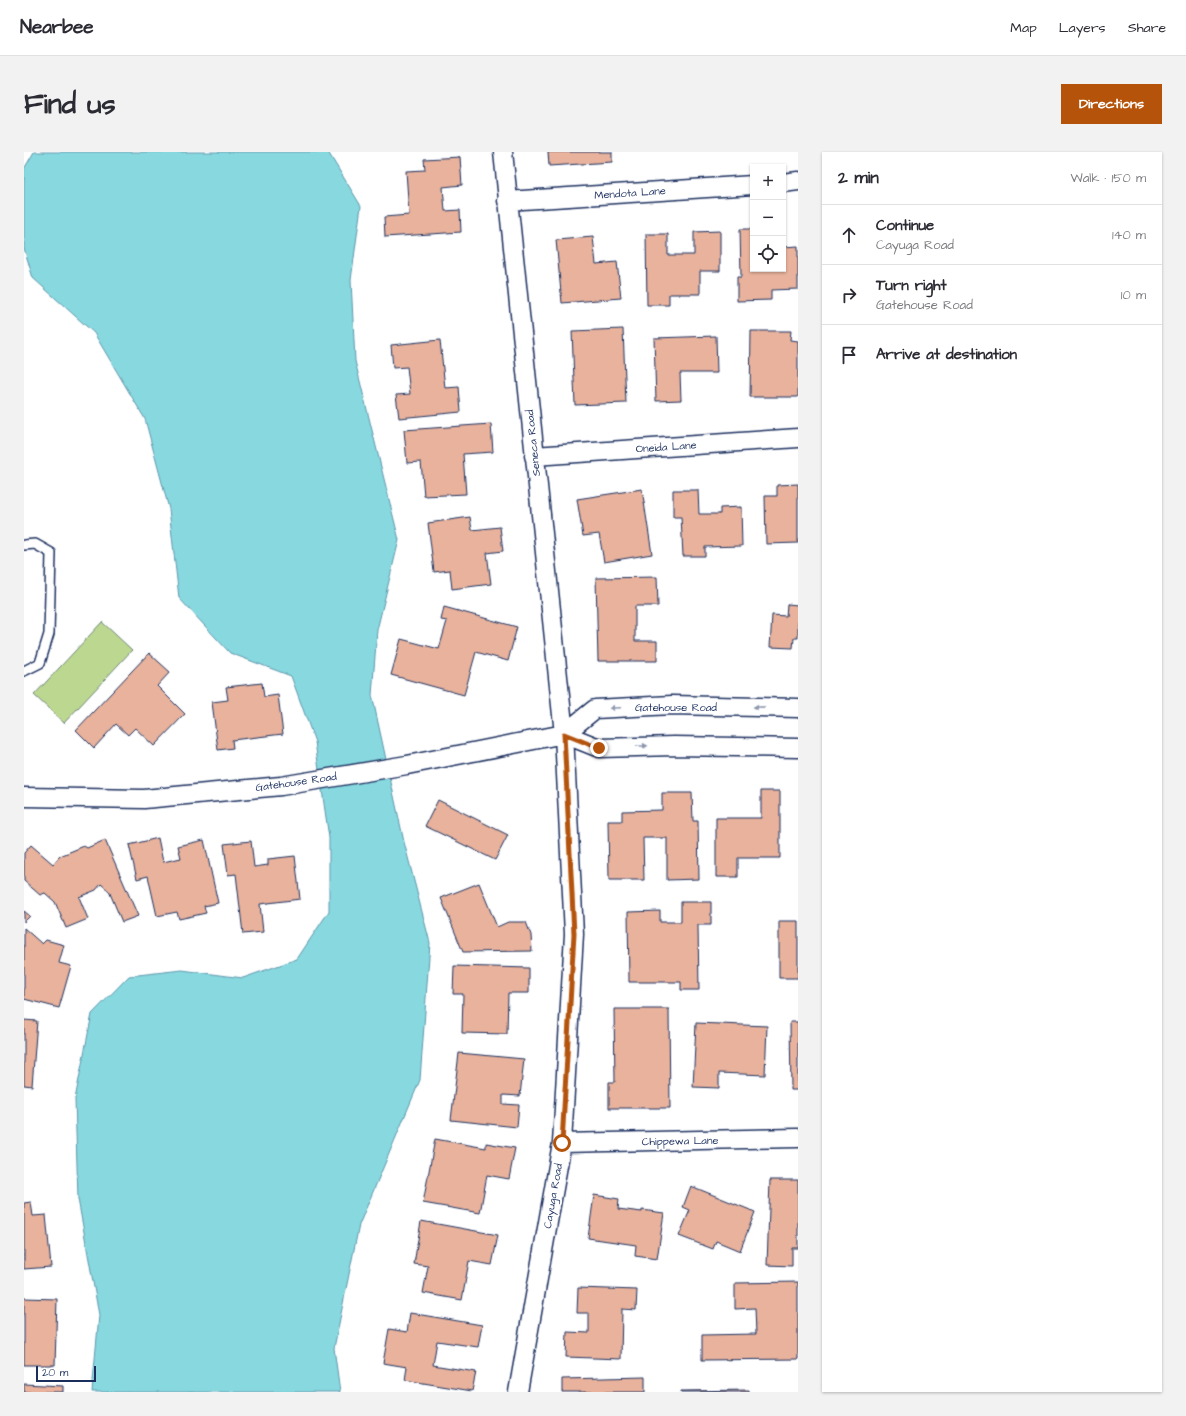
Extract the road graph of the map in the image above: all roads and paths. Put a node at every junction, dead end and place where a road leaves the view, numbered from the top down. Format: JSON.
{"nodes":[{"id":1,"x":503,"y":152,"type":"edge"},
{"id":2,"x":786,"y":182,"type":"edge"},
{"id":3,"x":798,"y":182,"type":"edge"},
{"id":4,"x":750,"y":185,"type":"edge"},
{"id":5,"x":507,"y":201,"type":"junction"},
{"id":6,"x":798,"y":438,"type":"edge"},
{"id":7,"x":534,"y":456,"type":"junction"},
{"id":8,"x":24,"y":545,"type":"edge"},
{"id":9,"x":24,"y":671,"type":"edge"},
{"id":10,"x":798,"y":708,"type":"edge"},
{"id":11,"x":564,"y":734,"type":"junction"},
{"id":12,"x":798,"y":748,"type":"edge"},
{"id":13,"x":24,"y":797,"type":"edge"},
{"id":14,"x":798,"y":1138,"type":"edge"},
{"id":15,"x":562,"y":1143,"type":"junction"},
{"id":16,"x":518,"y":1392,"type":"edge"}],
"edges":[{"from":1,"to":5,"type":"street","name":"Seneca Road"},
{"from":2,"to":3,"type":"street"},
{"from":4,"to":5,"type":"street","name":"Mendota Lane"},
{"from":5,"to":7,"type":"street","name":"Seneca Road"},
{"from":6,"to":7,"type":"street","name":"Oneida Lane"},
{"from":7,"to":11,"type":"street","name":"Seneca Road"},
{"from":8,"to":9,"type":"lane"},
{"from":10,"to":11,"type":"street","name":"Gatehouse Road","one_way":true},
{"from":11,"to":12,"type":"street","one_way":true},
{"from":11,"to":13,"type":"street","name":"Gatehouse Road"},
{"from":11,"to":15,"type":"street","name":"Cayuga Road"},
{"from":14,"to":15,"type":"street","name":"Chippewa Lane"},
{"from":15,"to":16,"type":"street","name":"Cayuga Road"}]}
